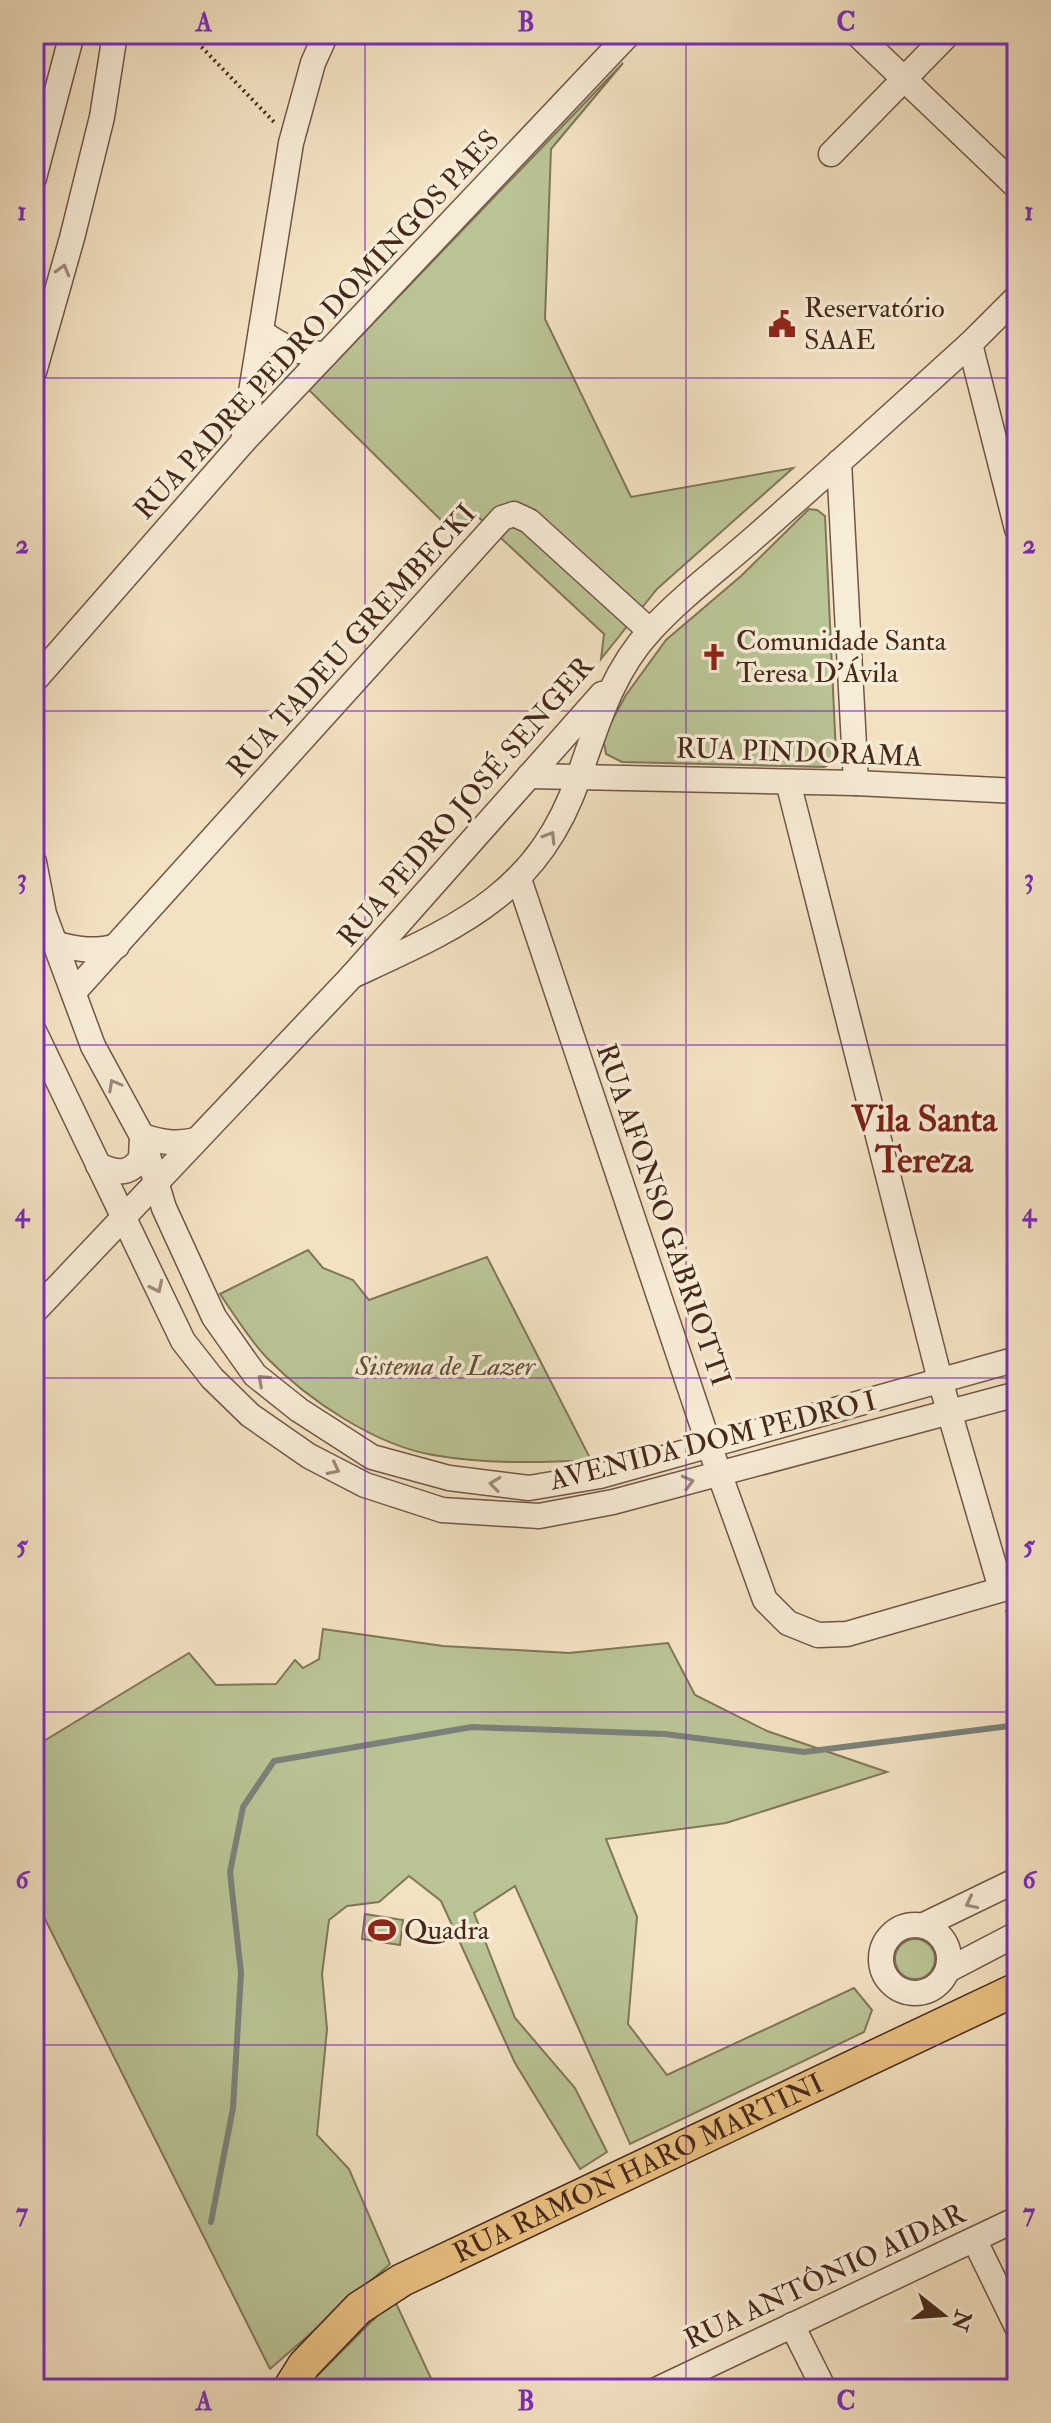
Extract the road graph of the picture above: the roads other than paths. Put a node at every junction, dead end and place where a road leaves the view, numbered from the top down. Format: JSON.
{"nodes":[{"id":1,"x":72,"y":34,"type":"edge"},
{"id":2,"x":115,"y":34,"type":"edge"},
{"id":3,"x":326,"y":34,"type":"edge"},
{"id":4,"x":629,"y":34,"type":"edge"},
{"id":5,"x":857,"y":34,"type":"edge"},
{"id":6,"x":948,"y":34,"type":"edge"},
{"id":7,"x":905,"y":78,"type":"junction"},
{"id":8,"x":831,"y":154,"type":"dead end"},
{"id":9,"x":34,"y":178,"type":"edge"},
{"id":10,"x":1017,"y":187,"type":"edge"},
{"id":11,"x":1017,"y":297,"type":"edge"},
{"id":12,"x":261,"y":331,"type":"junction"},
{"id":13,"x":970,"y":344,"type":"junction"},
{"id":14,"x":326,"y":354,"type":"junction"},
{"id":15,"x":34,"y":372,"type":"edge"},
{"id":16,"x":243,"y":442,"type":"junction"},
{"id":17,"x":839,"y":462,"type":"junction"},
{"id":18,"x":1017,"y":529,"type":"edge"},
{"id":19,"x":650,"y":631,"type":"junction"},
{"id":20,"x":40,"y":661,"type":"edge"},
{"id":21,"x":624,"y":668,"type":"junction"},
{"id":22,"x":34,"y":681,"type":"edge"},
{"id":23,"x":536,"y":776,"type":"junction"},
{"id":24,"x":579,"y":776,"type":"junction"},
{"id":25,"x":788,"y":782,"type":"junction"},
{"id":26,"x":856,"y":783,"type":"junction"},
{"id":27,"x":1017,"y":791,"type":"edge"},
{"id":28,"x":567,"y":806,"type":"junction"},
{"id":29,"x":34,"y":862,"type":"edge"},
{"id":30,"x":519,"y":879,"type":"junction"},
{"id":31,"x":426,"y":892,"type":"junction"},
{"id":32,"x":447,"y":932,"type":"junction"},
{"id":33,"x":57,"y":944,"type":"junction"},
{"id":34,"x":117,"y":946,"type":"junction"},
{"id":35,"x":352,"y":976,"type":"junction"},
{"id":36,"x":74,"y":992,"type":"junction"},
{"id":37,"x":36,"y":1041,"type":"edge"},
{"id":38,"x":142,"y":1136,"type":"junction"},
{"id":39,"x":196,"y":1140,"type":"junction"},
{"id":40,"x":98,"y":1165,"type":"junction"},
{"id":41,"x":156,"y":1181,"type":"junction"},
{"id":42,"x":122,"y":1217,"type":"junction"},
{"id":43,"x":34,"y":1312,"type":"edge"},
{"id":44,"x":1017,"y":1359,"type":"edge"},
{"id":45,"x":940,"y":1380,"type":"junction"},
{"id":46,"x":1017,"y":1394,"type":"edge"},
{"id":47,"x":948,"y":1413,"type":"junction"},
{"id":48,"x":709,"y":1445,"type":"junction"},
{"id":49,"x":720,"y":1473,"type":"junction"},
{"id":50,"x":1009,"y":1587,"type":"edge"},
{"id":51,"x":1017,"y":1880,"type":"edge"},
{"id":52,"x":924,"y":1925,"type":"junction"},
{"id":53,"x":1017,"y":1934,"type":"edge"},
{"id":54,"x":948,"y":1970,"type":"junction"},
{"id":55,"x":1017,"y":1989,"type":"edge"},
{"id":56,"x":1017,"y":2219,"type":"edge"},
{"id":57,"x":975,"y":2241,"type":"junction"},
{"id":58,"x":792,"y":2325,"type":"junction"},
{"id":59,"x":1017,"y":2327,"type":"edge"},
{"id":60,"x":289,"y":2389,"type":"edge"},
{"id":61,"x":658,"y":2389,"type":"edge"},
{"id":62,"x":824,"y":2389,"type":"edge"}],
"edges":[{"from":1,"to":9,"type":"street"},
{"from":15,"to":2,"type":"street","one_way":true},
{"from":3,"to":12,"type":"street"},
{"from":4,"to":14,"type":"street","name":"RUA PADRE PEDRO DOMINGOS PAES"},
{"from":5,"to":7,"type":"street"},
{"from":6,"to":7,"type":"street"},
{"from":7,"to":8,"type":"street"},
{"from":7,"to":10,"type":"street"},
{"from":11,"to":13,"type":"street","name":"RUA PEDRO JOSÉ SENGER"},
{"from":12,"to":14,"type":"street"},
{"from":12,"to":16,"type":"street"},
{"from":13,"to":17,"type":"street","name":"RUA PEDRO JOSÉ SENGER"},
{"from":13,"to":18,"type":"street"},
{"from":14,"to":16,"type":"street","name":"RUA PADRE PEDRO DOMINGOS PAES"},
{"from":16,"to":20,"type":"street","name":"RUA PADRE PEDRO DOMINGOS PAES"},
{"from":17,"to":19,"type":"street","name":"RUA PEDRO JOSÉ SENGER"},
{"from":17,"to":26,"type":"street"},
{"from":19,"to":21,"type":"street","name":"RUA PEDRO JOSÉ SENGER"},
{"from":19,"to":34,"type":"street","name":"RUA TADEU GREMBECKI"},
{"from":20,"to":22,"type":"street","name":"RUA PADRE PEDRO DOMINGOS PAES"},
{"from":21,"to":23,"type":"street","name":"RUA PEDRO JOSÉ SENGER"},
{"from":21,"to":24,"type":"street","name":"RUA PEDRO JOSÉ SENGER"},
{"from":23,"to":24,"type":"street","name":"RUA PINDORAMA"},
{"from":23,"to":28,"type":"street"},
{"from":23,"to":31,"type":"street","name":"RUA PEDRO JOSÉ SENGER"},
{"from":24,"to":25,"type":"street","name":"RUA PINDORAMA"},
{"from":24,"to":28,"type":"street","name":"RUA PEDRO JOSÉ SENGER"},
{"from":25,"to":26,"type":"street","name":"RUA PINDORAMA"},
{"from":25,"to":45,"type":"street"},
{"from":26,"to":27,"type":"street","name":"RUA PINDORAMA"},
{"from":30,"to":28,"type":"street","name":"RUA PEDRO JOSÉ SENGER","one_way":true},
{"from":29,"to":33,"type":"street","name":"AVENIDA DOM PEDRO I"},
{"from":30,"to":32,"type":"street","name":"RUA PEDRO JOSÉ SENGER"},
{"from":30,"to":48,"type":"street","name":"RUA AFONSO GABRIOTTI"},
{"from":31,"to":32,"type":"street"},
{"from":31,"to":35,"type":"street","name":"RUA PEDRO JOSÉ SENGER"},
{"from":32,"to":35,"type":"street","name":"RUA PEDRO JOSÉ SENGER"},
{"from":33,"to":34,"type":"street"},
{"from":33,"to":36,"type":"street","name":"AVENIDA DOM PEDRO I"},
{"from":34,"to":36,"type":"street","name":"RUA TADEU GREMBECKI"},
{"from":35,"to":39,"type":"street","name":"RUA PEDRO JOSÉ SENGER"},
{"from":38,"to":36,"type":"street","name":"AVENIDA DOM PEDRO I","one_way":true},
{"from":37,"to":40,"type":"street","name":"AVENIDA DOM PEDRO I"},
{"from":38,"to":39,"type":"street"},
{"from":38,"to":40,"type":"street"},
{"from":38,"to":41,"type":"street","name":"AVENIDA DOM PEDRO I"},
{"from":39,"to":41,"type":"street","name":"RUA PEDRO JOSÉ SENGER"},
{"from":40,"to":42,"type":"street","name":"AVENIDA DOM PEDRO I"},
{"from":41,"to":42,"type":"street","name":"RUA PEDRO JOSÉ SENGER"},
{"from":48,"to":41,"type":"street","name":"AVENIDA DOM PEDRO I","one_way":true},
{"from":42,"to":43,"type":"street","name":"RUA PEDRO JOSÉ SENGER"},
{"from":42,"to":49,"type":"street","name":"AVENIDA DOM PEDRO I","one_way":true},
{"from":44,"to":45,"type":"street","name":"AVENIDA DOM PEDRO I"},
{"from":45,"to":47,"type":"street"},
{"from":45,"to":48,"type":"street","name":"AVENIDA DOM PEDRO I"},
{"from":46,"to":47,"type":"street","name":"AVENIDA DOM PEDRO I"},
{"from":47,"to":49,"type":"street","name":"AVENIDA DOM PEDRO I"},
{"from":47,"to":50,"type":"street"},
{"from":48,"to":49,"type":"street","name":"RUA AFONSO GABRIOTTI"},
{"from":49,"to":50,"type":"street","name":"RUA AFONSO GABRIOTTI"},
{"from":51,"to":52,"type":"street","one_way":true},
{"from":52,"to":54,"type":"street"},
{"from":52,"to":54,"type":"street"},
{"from":53,"to":54,"type":"street"},
{"from":55,"to":60,"type":"main road","name":"RUA RAMON HARO MARTINI"},
{"from":56,"to":57,"type":"street","name":"RUA ANTÔNIO AIDAR"},
{"from":57,"to":58,"type":"street","name":"RUA ANTÔNIO AIDAR"},
{"from":57,"to":59,"type":"street"},
{"from":58,"to":61,"type":"street","name":"RUA ANTÔNIO AIDAR"},
{"from":58,"to":62,"type":"street"}]}
